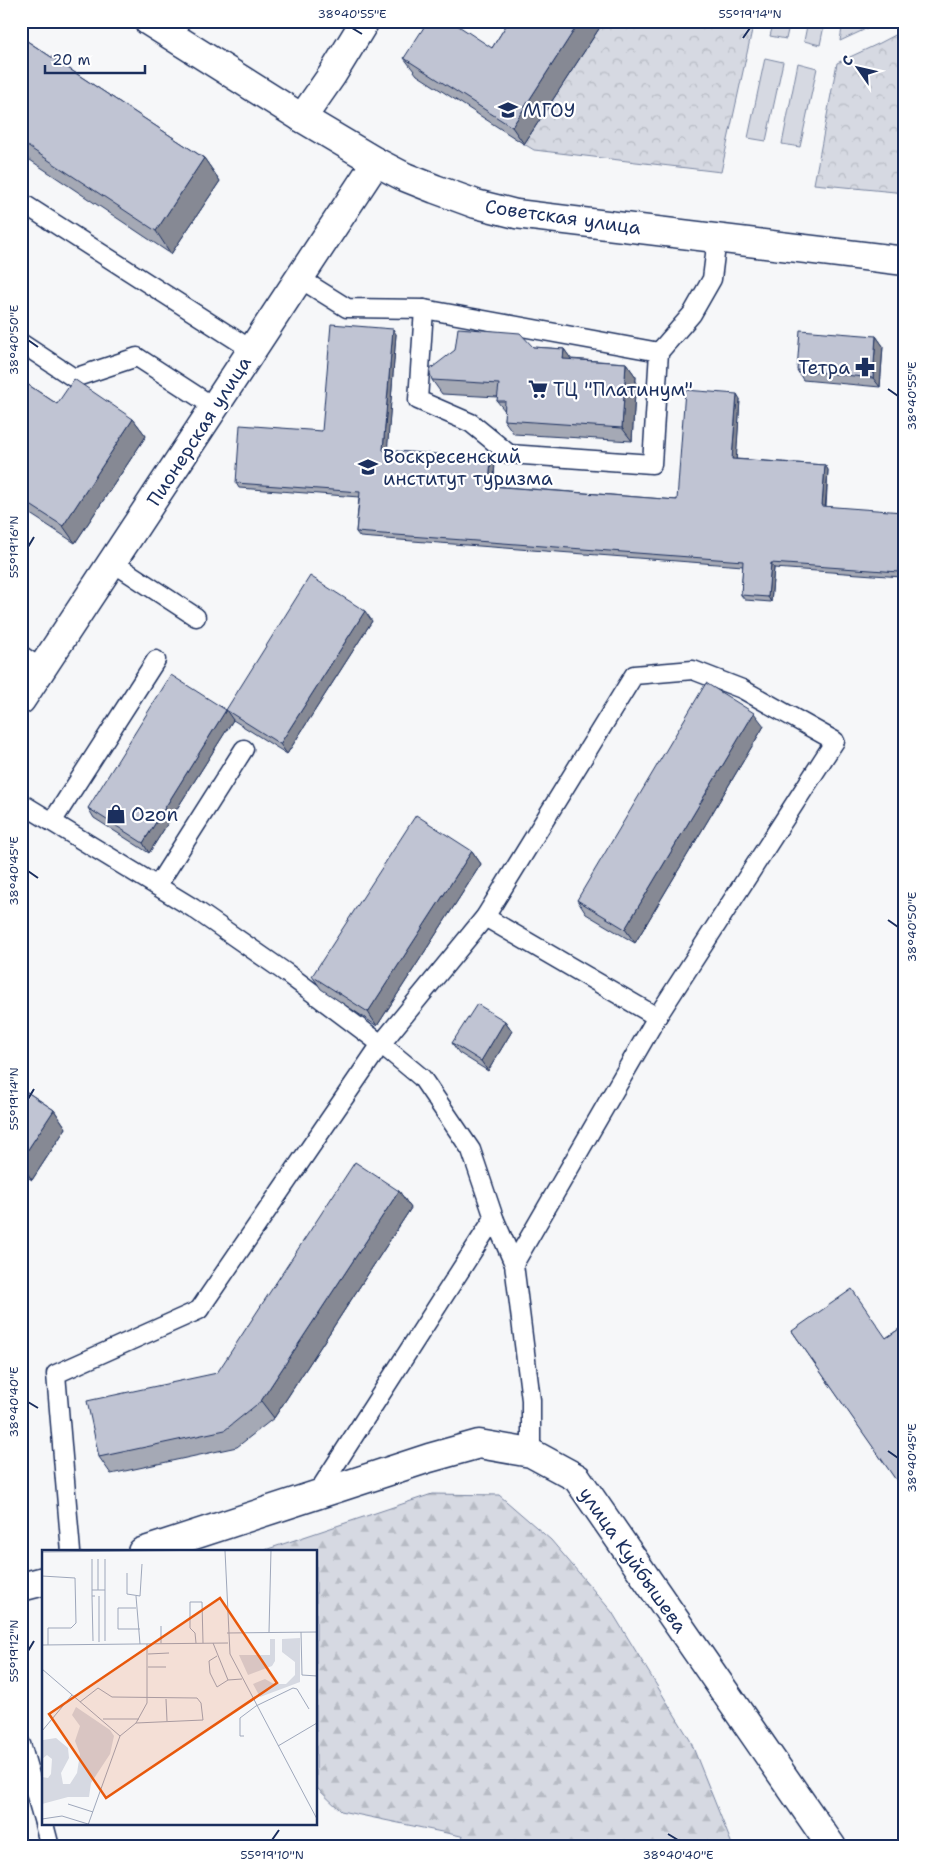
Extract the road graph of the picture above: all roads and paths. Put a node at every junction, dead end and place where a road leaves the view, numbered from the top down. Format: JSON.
{"nodes":[{"id":1,"x":148,"y":21,"type":"edge"},
{"id":2,"x":365,"y":21,"type":"edge"},
{"id":3,"x":302,"y":118,"type":"junction"},
{"id":4,"x":376,"y":162,"type":"junction"},
{"id":5,"x":21,"y":202,"type":"edge"},
{"id":6,"x":717,"y":238,"type":"junction"},
{"id":7,"x":905,"y":261,"type":"edge"},
{"id":8,"x":299,"y":278,"type":"junction"},
{"id":9,"x":424,"y":309,"type":"junction"},
{"id":10,"x":21,"y":343,"type":"edge"},
{"id":11,"x":252,"y":350,"type":"junction"},
{"id":12,"x":659,"y":352,"type":"junction"},
{"id":13,"x":214,"y":407,"type":"junction"},
{"id":14,"x":112,"y":562,"type":"junction"},
{"id":15,"x":196,"y":617,"type":"dead end"},
{"id":16,"x":156,"y":660,"type":"dead end"},
{"id":17,"x":32,"y":662,"type":"edge"},
{"id":18,"x":21,"y":700,"type":"edge"},
{"id":19,"x":244,"y":749,"type":"dead end"},
{"id":20,"x":21,"y":803,"type":"edge"},
{"id":21,"x":52,"y":822,"type":"junction"},
{"id":22,"x":158,"y":886,"type":"junction"},
{"id":23,"x":485,"y":917,"type":"junction"},
{"id":24,"x":657,"y":1017,"type":"junction"},
{"id":25,"x":381,"y":1044,"type":"junction"},
{"id":26,"x":494,"y":1218,"type":"junction"},
{"id":27,"x":514,"y":1264,"type":"junction"},
{"id":28,"x":531,"y":1453,"type":"junction"},
{"id":29,"x":316,"y":1494,"type":"junction"},
{"id":30,"x":71,"y":1550,"type":"edge"},
{"id":31,"x":148,"y":1550,"type":"edge"},
{"id":32,"x":42,"y":1582,"type":"edge"},
{"id":33,"x":21,"y":1587,"type":"edge"},
{"id":34,"x":21,"y":1744,"type":"edge"},
{"id":35,"x":42,"y":1817,"type":"edge"},
{"id":36,"x":45,"y":1826,"type":"edge"},
{"id":37,"x":50,"y":1847,"type":"edge"},
{"id":38,"x":832,"y":1847,"type":"edge"}],
"edges":[{"from":1,"to":3,"type":"street","name":"Советская улица"},
{"from":2,"to":3,"type":"street"},
{"from":3,"to":4,"type":"street","name":"Советская улица"},
{"from":4,"to":6,"type":"street","name":"Советская улица"},
{"from":4,"to":8,"type":"street","name":"Пионерская улица"},
{"from":5,"to":11,"type":"lane"},
{"from":6,"to":7,"type":"street","name":"Советская улица"},
{"from":6,"to":12,"type":"lane"},
{"from":8,"to":9,"type":"lane"},
{"from":8,"to":11,"type":"street","name":"Пионерская улица"},
{"from":9,"to":12,"type":"lane"},
{"from":9,"to":12,"type":"lane"},
{"from":10,"to":13,"type":"lane"},
{"from":11,"to":13,"type":"street","name":"Пионерская улица"},
{"from":13,"to":14,"type":"street","name":"Пионерская улица"},
{"from":14,"to":15,"type":"lane"},
{"from":14,"to":17,"type":"street","name":"Пионерская улица"},
{"from":16,"to":21,"type":"lane"},
{"from":17,"to":18,"type":"street","name":"Пионерская улица"},
{"from":19,"to":22,"type":"lane"},
{"from":20,"to":21,"type":"lane"},
{"from":21,"to":22,"type":"lane"},
{"from":22,"to":25,"type":"lane"},
{"from":23,"to":24,"type":"lane"},
{"from":23,"to":24,"type":"lane"},
{"from":23,"to":25,"type":"lane"},
{"from":24,"to":27,"type":"lane"},
{"from":25,"to":26,"type":"lane"},
{"from":25,"to":30,"type":"lane"},
{"from":26,"to":27,"type":"lane"},
{"from":26,"to":29,"type":"lane"},
{"from":27,"to":28,"type":"lane"},
{"from":28,"to":29,"type":"street","name":"улица Куйбышева"},
{"from":28,"to":38,"type":"street","name":"улица Куйбышева"},
{"from":29,"to":31,"type":"street","name":"улица Куйбышева"},
{"from":32,"to":33,"type":"street"},
{"from":34,"to":35,"type":"lane"},
{"from":36,"to":37,"type":"lane"}]}
